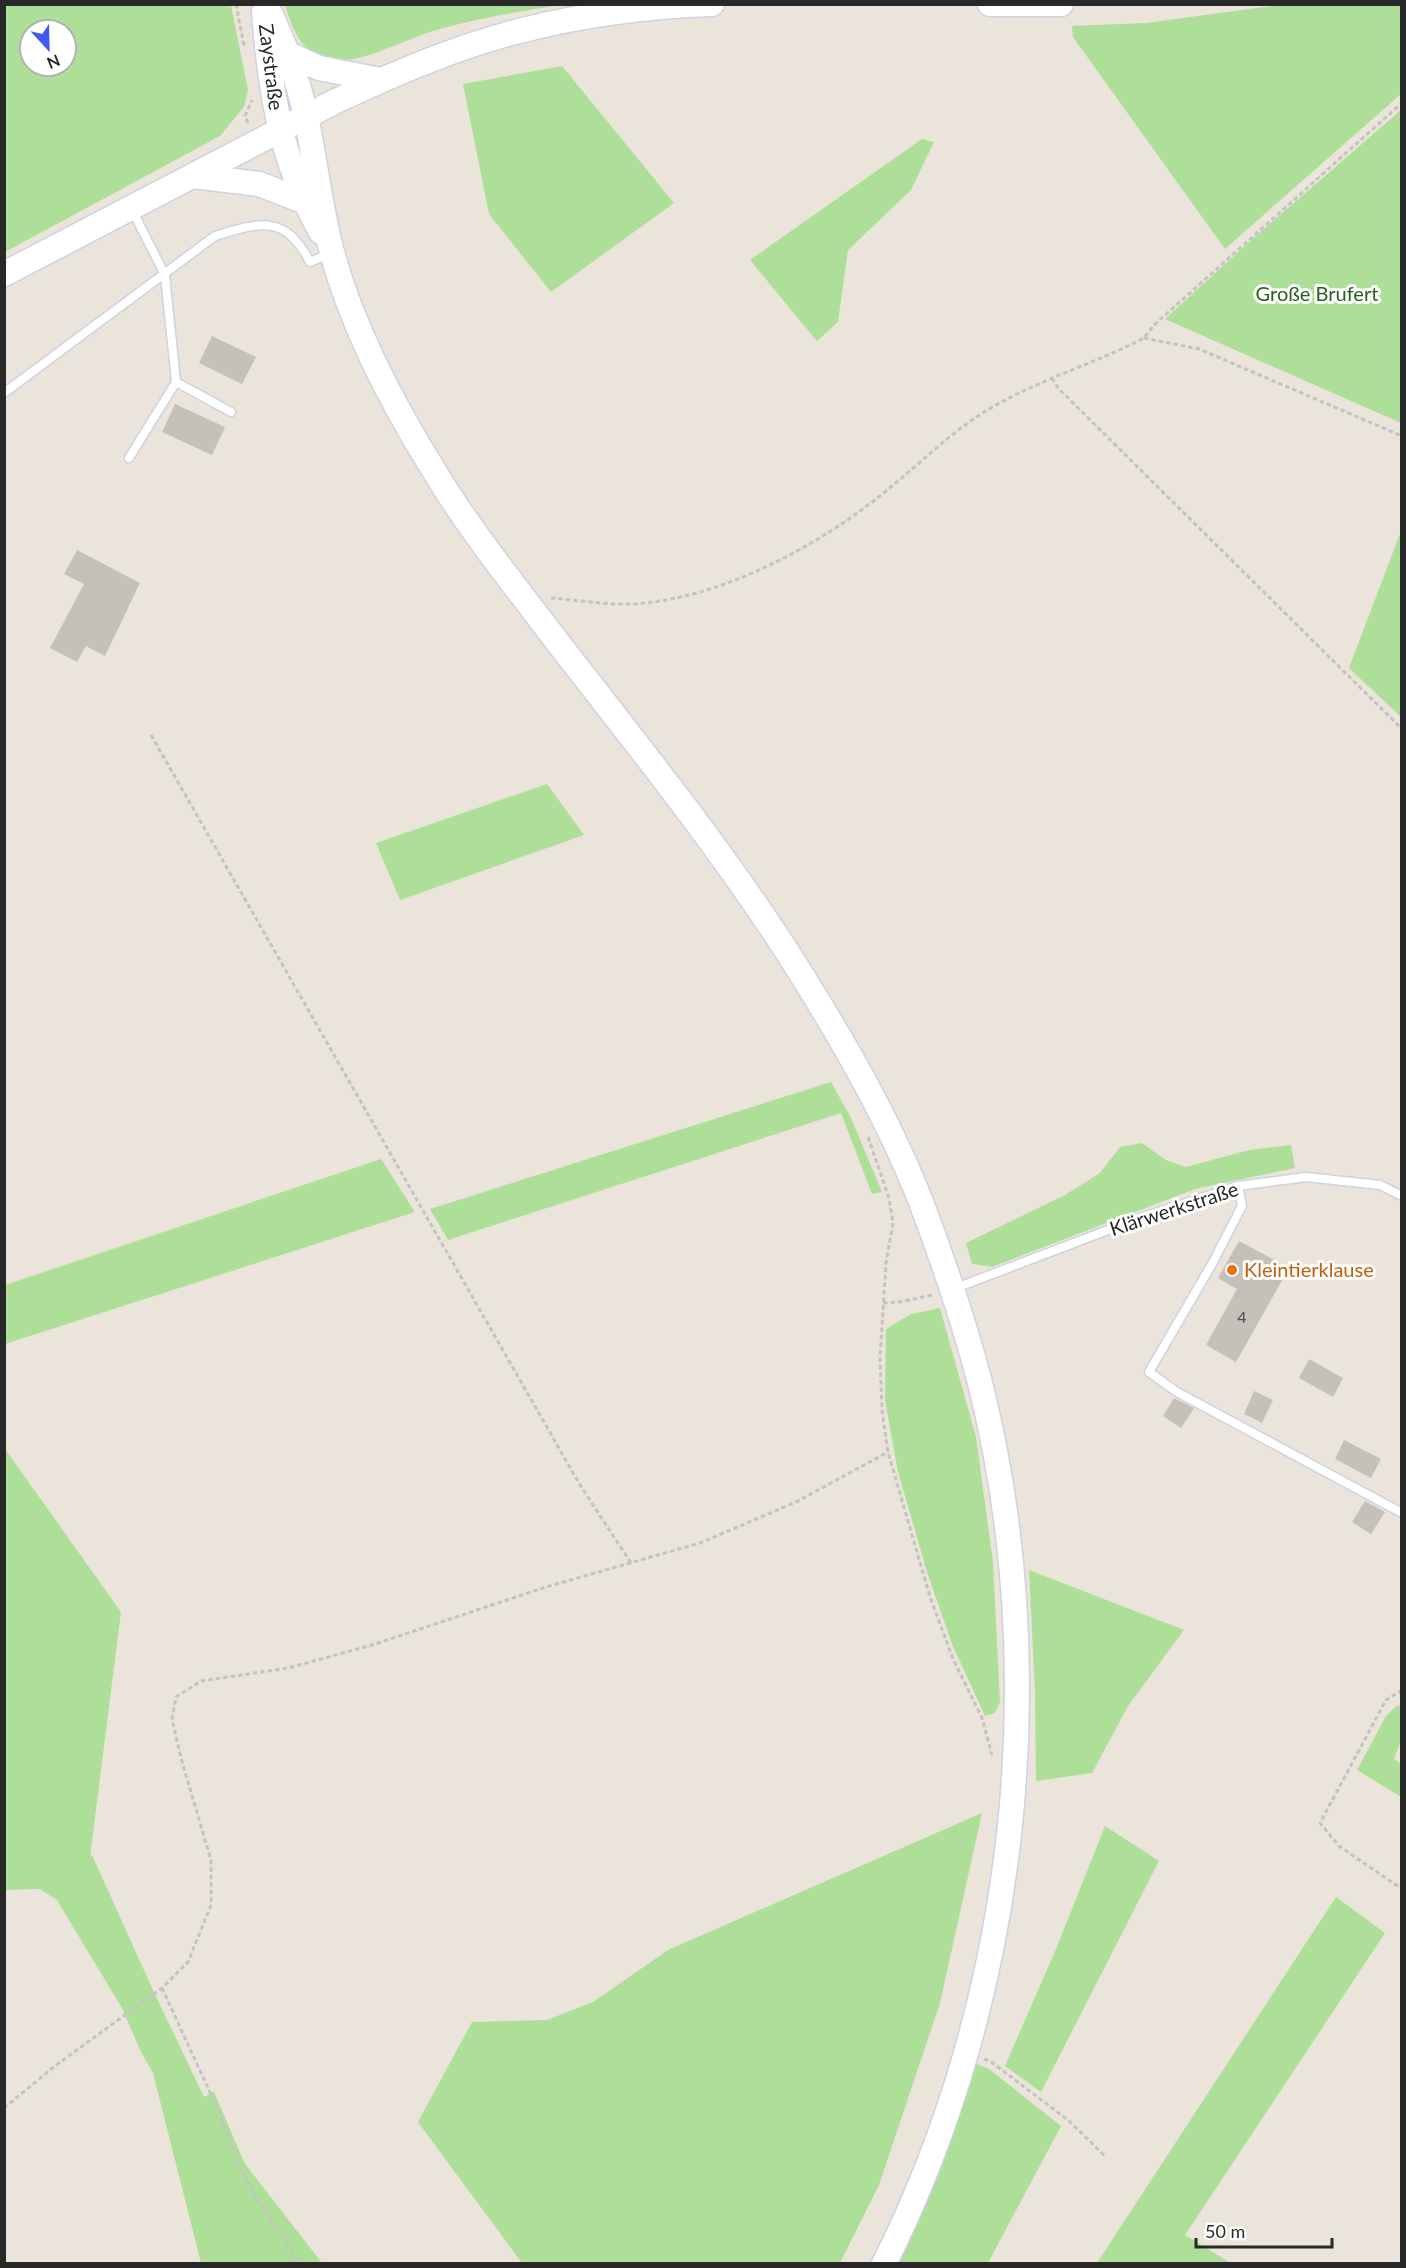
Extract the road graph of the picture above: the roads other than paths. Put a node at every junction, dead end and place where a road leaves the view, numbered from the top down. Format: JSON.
{"nodes":[{"id":1,"x":265,"y":4,"type":"edge"},
{"id":2,"x":712,"y":4,"type":"edge"},
{"id":3,"x":990,"y":4,"type":"edge"},
{"id":4,"x":1061,"y":4,"type":"edge"},
{"id":5,"x":289,"y":54,"type":"junction"},
{"id":6,"x":381,"y":80,"type":"junction"},
{"id":7,"x":306,"y":117,"type":"junction"},
{"id":8,"x":280,"y":130,"type":"junction"},
{"id":9,"x":193,"y":176,"type":"junction"},
{"id":10,"x":303,"y":201,"type":"junction"},
{"id":11,"x":132,"y":208,"type":"junction"},
{"id":12,"x":332,"y":252,"type":"junction"},
{"id":13,"x":4,"y":274,"type":"edge"},
{"id":14,"x":165,"y":275,"type":"junction"},
{"id":15,"x":176,"y":382,"type":"junction"},
{"id":16,"x":4,"y":393,"type":"edge"},
{"id":17,"x":231,"y":412,"type":"dead end"},
{"id":18,"x":129,"y":458,"type":"dead end"},
{"id":19,"x":1238,"y":1186,"type":"junction"},
{"id":20,"x":1401,"y":1196,"type":"edge"},
{"id":21,"x":952,"y":1289,"type":"junction"},
{"id":22,"x":1401,"y":1513,"type":"edge"},
{"id":23,"x":884,"y":2264,"type":"edge"}],
"edges":[{"from":1,"to":5,"type":"street","name":"Zaystraße"},
{"from":1,"to":8,"type":"street","name":"Zaystraße"},
{"from":2,"to":6,"type":"street"},
{"from":3,"to":4,"type":"street"},
{"from":5,"to":6,"type":"street"},
{"from":5,"to":7,"type":"street","name":"Zaystraße"},
{"from":6,"to":7,"type":"street"},
{"from":7,"to":8,"type":"street"},
{"from":7,"to":12,"type":"street","name":"Zaystraße"},
{"from":8,"to":9,"type":"street"},
{"from":8,"to":10,"type":"street","name":"Zaystraße"},
{"from":9,"to":10,"type":"street"},
{"from":9,"to":11,"type":"street"},
{"from":10,"to":12,"type":"street","name":"Zaystraße"},
{"from":11,"to":13,"type":"street"},
{"from":11,"to":14,"type":"lane"},
{"from":12,"to":14,"type":"lane"},
{"from":12,"to":21,"type":"street"},
{"from":14,"to":15,"type":"lane"},
{"from":14,"to":16,"type":"lane"},
{"from":15,"to":17,"type":"lane"},
{"from":15,"to":18,"type":"lane"},
{"from":19,"to":20,"type":"lane","name":"Klärwerkstraße"},
{"from":19,"to":21,"type":"lane","name":"Klärwerkstraße"},
{"from":19,"to":22,"type":"lane"},
{"from":21,"to":23,"type":"street"}]}
